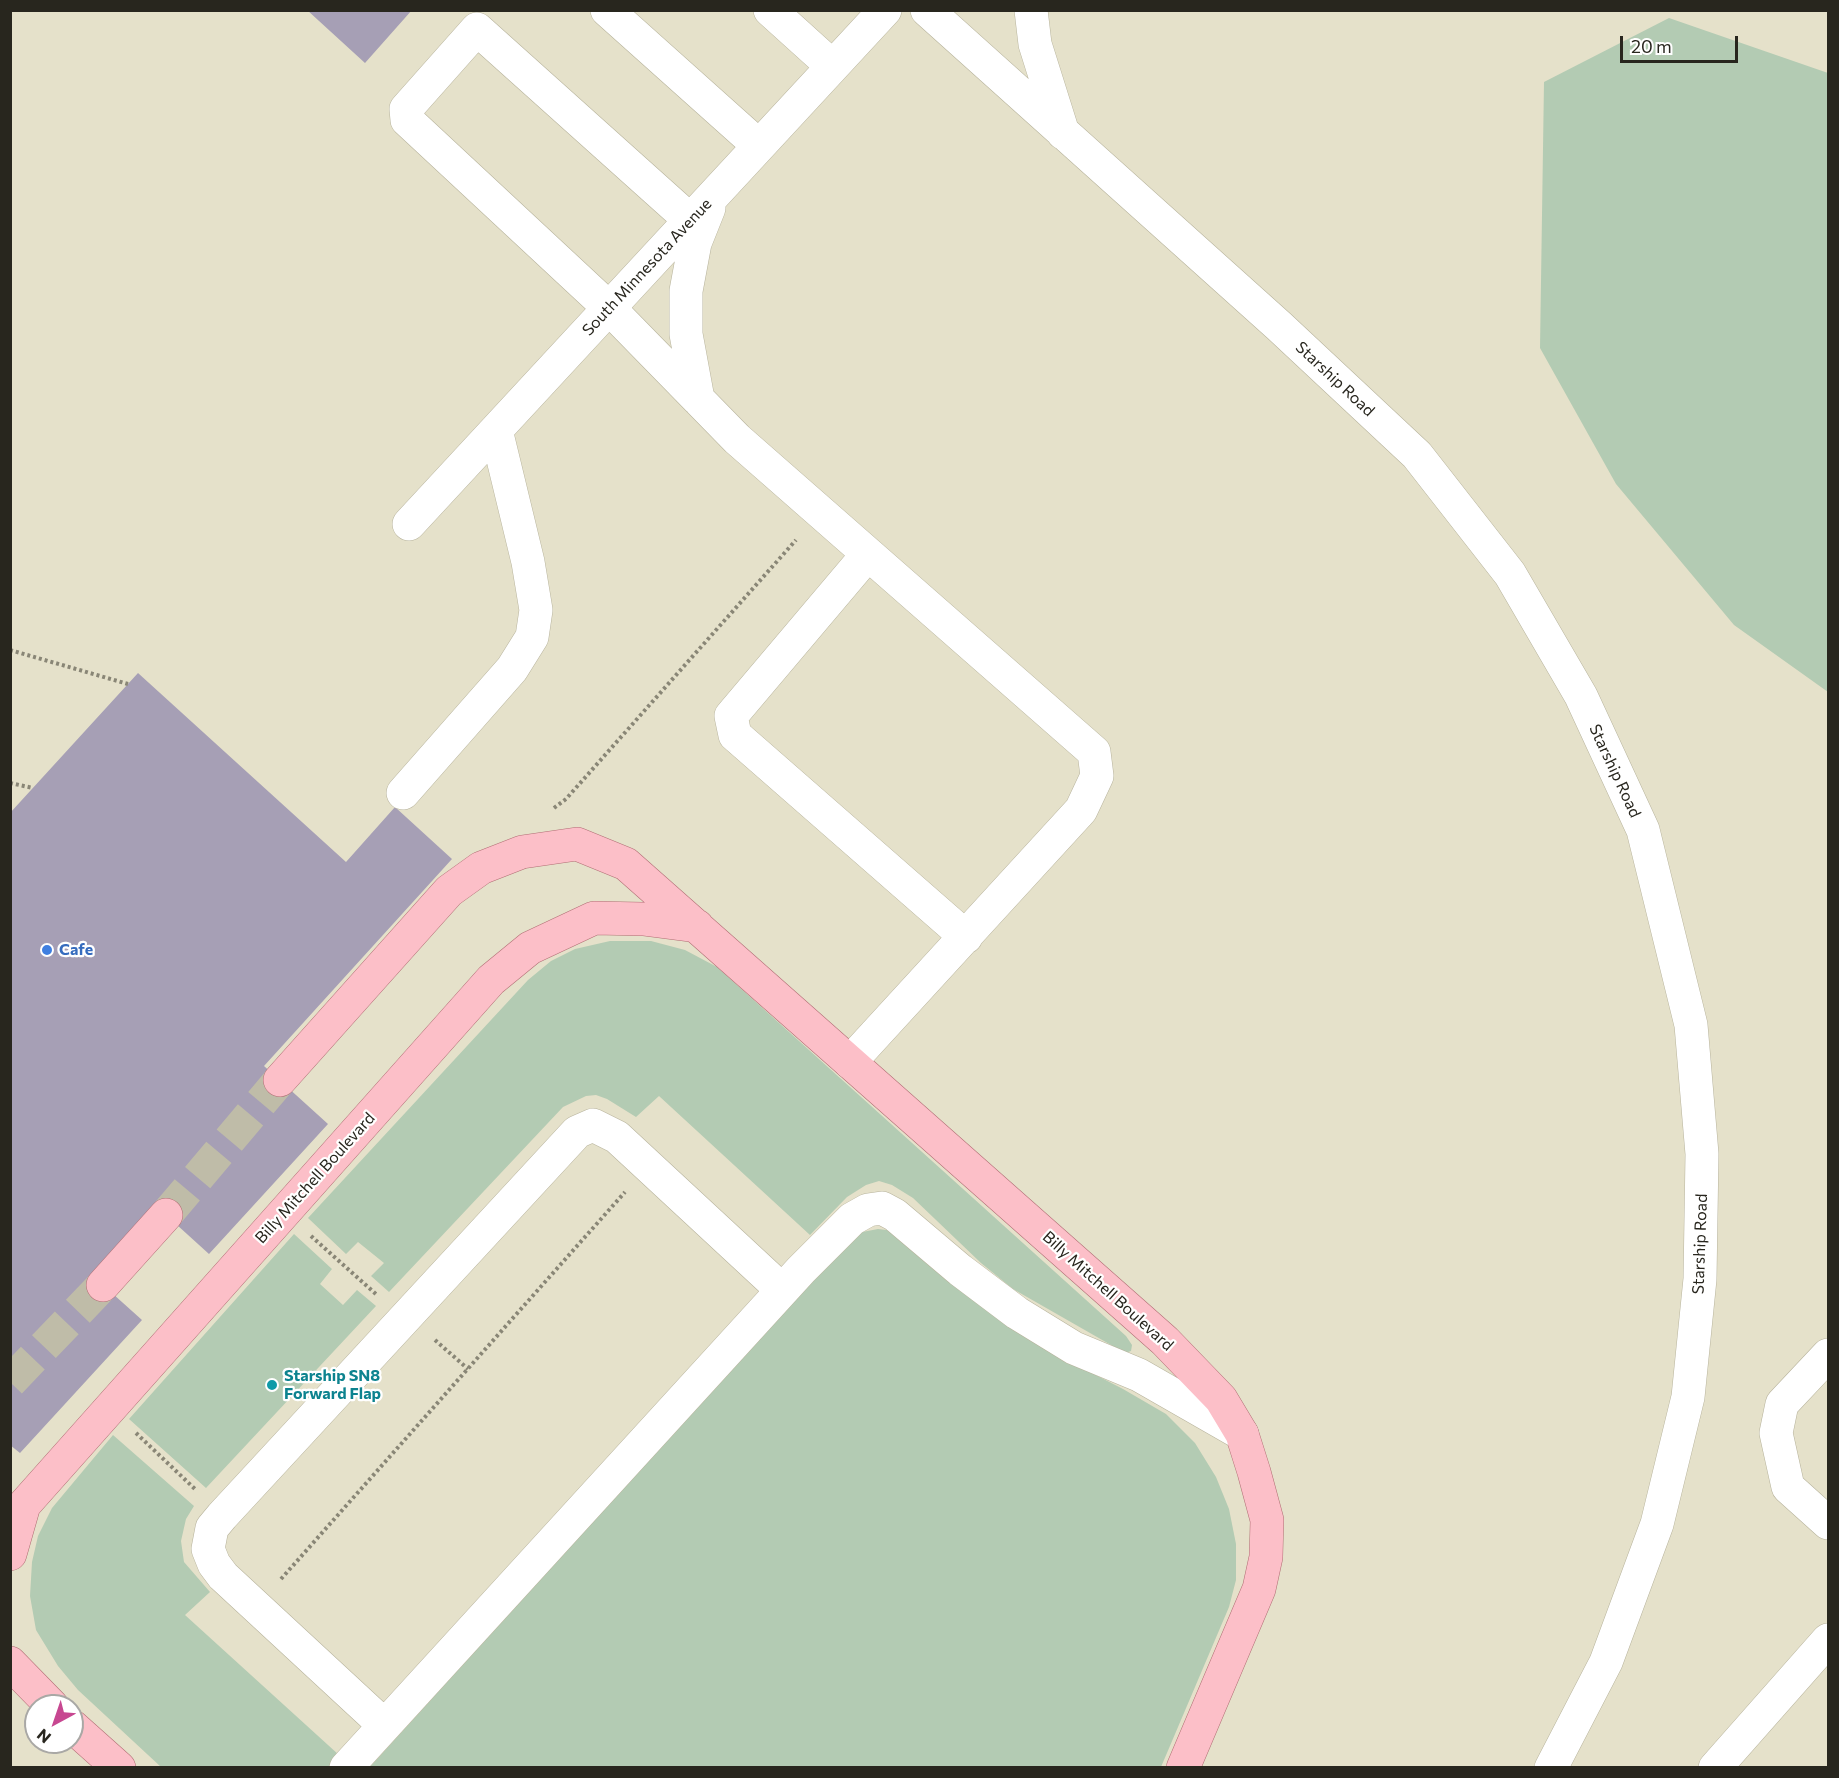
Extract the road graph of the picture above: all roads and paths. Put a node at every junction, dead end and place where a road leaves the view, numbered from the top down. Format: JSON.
{"nodes":[{"id":1,"x":607,"y":10,"type":"edge"},
{"id":2,"x":770,"y":10,"type":"edge"},
{"id":3,"x":885,"y":10,"type":"edge"},
{"id":4,"x":927,"y":10,"type":"edge"},
{"id":5,"x":1031,"y":10,"type":"edge"},
{"id":6,"x":486,"y":20,"type":"edge"},
{"id":7,"x":832,"y":66,"type":"junction"},
{"id":8,"x":1064,"y":135,"type":"junction"},
{"id":9,"x":759,"y":146,"type":"junction"},
{"id":10,"x":715,"y":193,"type":"junction"},
{"id":11,"x":690,"y":220,"type":"junction"},
{"id":12,"x":609,"y":308,"type":"junction"},
{"id":13,"x":699,"y":399,"type":"junction"},
{"id":14,"x":496,"y":430,"type":"junction"},
{"id":15,"x":821,"y":513,"type":"junction"},
{"id":16,"x":409,"y":525,"type":"dead end"},
{"id":17,"x":868,"y":554,"type":"junction"},
{"id":18,"x":10,"y":650,"type":"edge"},
{"id":19,"x":128,"y":684,"type":"dead end"},
{"id":20,"x":10,"y":783,"type":"edge"},
{"id":21,"x":33,"y":788,"type":"dead end"},
{"id":22,"x":403,"y":793,"type":"dead end"},
{"id":23,"x":546,"y":813,"type":"dead end"},
{"id":24,"x":697,"y":926,"type":"junction"},
{"id":25,"x":966,"y":937,"type":"junction"},
{"id":26,"x":850,"y":1062,"type":"junction"},
{"id":27,"x":280,"y":1080,"type":"tunnel mouth"},
{"id":28,"x":625,"y":1192,"type":"dead end"},
{"id":29,"x":166,"y":1215,"type":"tunnel mouth"},
{"id":30,"x":103,"y":1285,"type":"tunnel mouth"},
{"id":31,"x":782,"y":1290,"type":"junction"},
{"id":32,"x":1828,"y":1356,"type":"edge"},
{"id":33,"x":110,"y":1408,"type":"junction"},
{"id":34,"x":1242,"y":1434,"type":"junction"},
{"id":35,"x":222,"y":1516,"type":"junction"},
{"id":36,"x":1828,"y":1523,"type":"edge"},
{"id":37,"x":10,"y":1554,"type":"edge"},
{"id":38,"x":279,"y":1581,"type":"dead end"},
{"id":39,"x":1828,"y":1640,"type":"edge"},
{"id":40,"x":11,"y":1658,"type":"edge"},
{"id":41,"x":42,"y":1694,"type":"edge"},
{"id":42,"x":384,"y":1725,"type":"junction"},
{"id":43,"x":84,"y":1736,"type":"edge"},
{"id":44,"x":119,"y":1767,"type":"edge"},
{"id":45,"x":346,"y":1767,"type":"edge"},
{"id":46,"x":1183,"y":1767,"type":"edge"},
{"id":47,"x":1551,"y":1767,"type":"edge"},
{"id":48,"x":1715,"y":1767,"type":"edge"}],
"edges":[{"from":1,"to":9,"type":"street"},
{"from":2,"to":7,"type":"street"},
{"from":3,"to":7,"type":"street","name":"South Minnesota Avenue"},
{"from":4,"to":8,"type":"street","name":"Starship Road"},
{"from":5,"to":8,"type":"street"},
{"from":6,"to":11,"type":"street"},
{"from":6,"to":12,"type":"street"},
{"from":7,"to":9,"type":"street","name":"South Minnesota Avenue"},
{"from":8,"to":47,"type":"street","name":"Starship Road"},
{"from":9,"to":10,"type":"street","name":"South Minnesota Avenue"},
{"from":10,"to":11,"type":"street","name":"South Minnesota Avenue"},
{"from":10,"to":13,"type":"street"},
{"from":11,"to":12,"type":"street","name":"South Minnesota Avenue"},
{"from":12,"to":13,"type":"street"},
{"from":12,"to":14,"type":"street","name":"South Minnesota Avenue"},
{"from":13,"to":15,"type":"street"},
{"from":14,"to":16,"type":"street","name":"South Minnesota Avenue"},
{"from":14,"to":22,"type":"street"},
{"from":15,"to":17,"type":"street"},
{"from":15,"to":23,"type":"path"},
{"from":17,"to":25,"type":"street"},
{"from":17,"to":25,"type":"street"},
{"from":18,"to":19,"type":"path"},
{"from":20,"to":21,"type":"path"},
{"from":24,"to":26,"type":"main road","name":"Billy Mitchell Boulevard"},
{"from":24,"to":27,"type":"main road","name":"Billy Mitchell Boulevard"},
{"from":24,"to":33,"type":"main road","name":"Billy Mitchell Boulevard"},
{"from":25,"to":26,"type":"street"},
{"from":26,"to":34,"type":"main road","name":"Billy Mitchell Boulevard"},
{"from":28,"to":38,"type":"path"},
{"from":29,"to":30,"type":"main road"},
{"from":31,"to":34,"type":"street"},
{"from":31,"to":35,"type":"street"},
{"from":31,"to":42,"type":"street"},
{"from":32,"to":36,"type":"street"},
{"from":33,"to":35,"type":"path"},
{"from":33,"to":37,"type":"main road","name":"Billy Mitchell Boulevard"},
{"from":34,"to":46,"type":"main road","name":"Billy Mitchell Boulevard"},
{"from":35,"to":42,"type":"street"},
{"from":39,"to":48,"type":"street"},
{"from":40,"to":41,"type":"main road"},
{"from":42,"to":45,"type":"street"},
{"from":43,"to":44,"type":"main road"}]}
